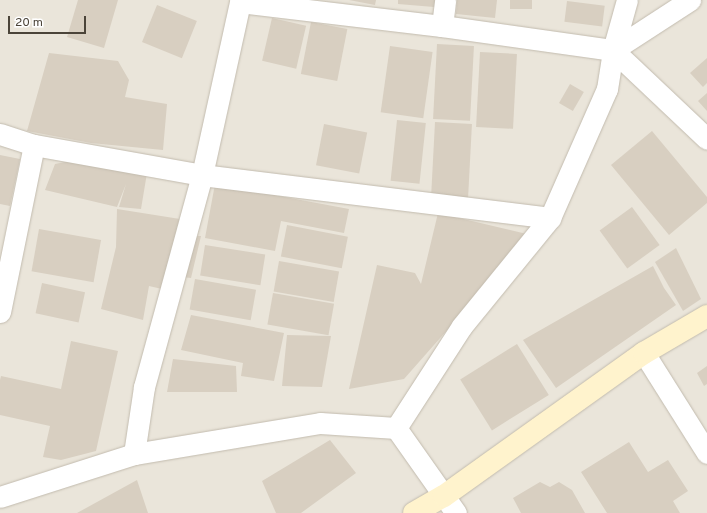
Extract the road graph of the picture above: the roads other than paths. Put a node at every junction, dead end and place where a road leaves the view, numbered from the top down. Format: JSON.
{"nodes":[{"id":1,"x":445,"y":0,"type":"edge"},
{"id":2,"x":627,"y":0,"type":"edge"},
{"id":3,"x":690,"y":0,"type":"edge"},
{"id":4,"x":235,"y":1,"type":"edge"},
{"id":5,"x":442,"y":26,"type":"junction"},
{"id":6,"x":613,"y":50,"type":"junction"},
{"id":7,"x":0,"y":134,"type":"edge"},
{"id":8,"x":707,"y":139,"type":"edge"},
{"id":9,"x":34,"y":145,"type":"junction"},
{"id":10,"x":202,"y":175,"type":"junction"},
{"id":11,"x":550,"y":218,"type":"junction"},
{"id":12,"x":0,"y":312,"type":"edge"},
{"id":13,"x":707,"y":316,"type":"edge"},
{"id":14,"x":644,"y":353,"type":"junction"},
{"id":15,"x":396,"y":428,"type":"junction"},
{"id":16,"x":707,"y":453,"type":"edge"},
{"id":17,"x":134,"y":454,"type":"junction"},
{"id":18,"x":0,"y":497,"type":"edge"},
{"id":19,"x":450,"y":504,"type":"edge"},
{"id":20,"x":414,"y":513,"type":"edge"}],
"edges":[{"from":1,"to":5,"type":"street"},
{"from":2,"to":6,"type":"street"},
{"from":3,"to":6,"type":"street"},
{"from":4,"to":5,"type":"street"},
{"from":4,"to":10,"type":"street"},
{"from":5,"to":6,"type":"street"},
{"from":6,"to":8,"type":"street"},
{"from":6,"to":11,"type":"street"},
{"from":7,"to":9,"type":"street"},
{"from":9,"to":10,"type":"street"},
{"from":9,"to":12,"type":"street"},
{"from":10,"to":11,"type":"street"},
{"from":10,"to":17,"type":"street"},
{"from":11,"to":15,"type":"street"},
{"from":13,"to":14,"type":"street"},
{"from":14,"to":16,"type":"street"},
{"from":14,"to":19,"type":"street"},
{"from":15,"to":17,"type":"street"},
{"from":15,"to":19,"type":"street"},
{"from":17,"to":18,"type":"street"},
{"from":19,"to":20,"type":"street"}]}
